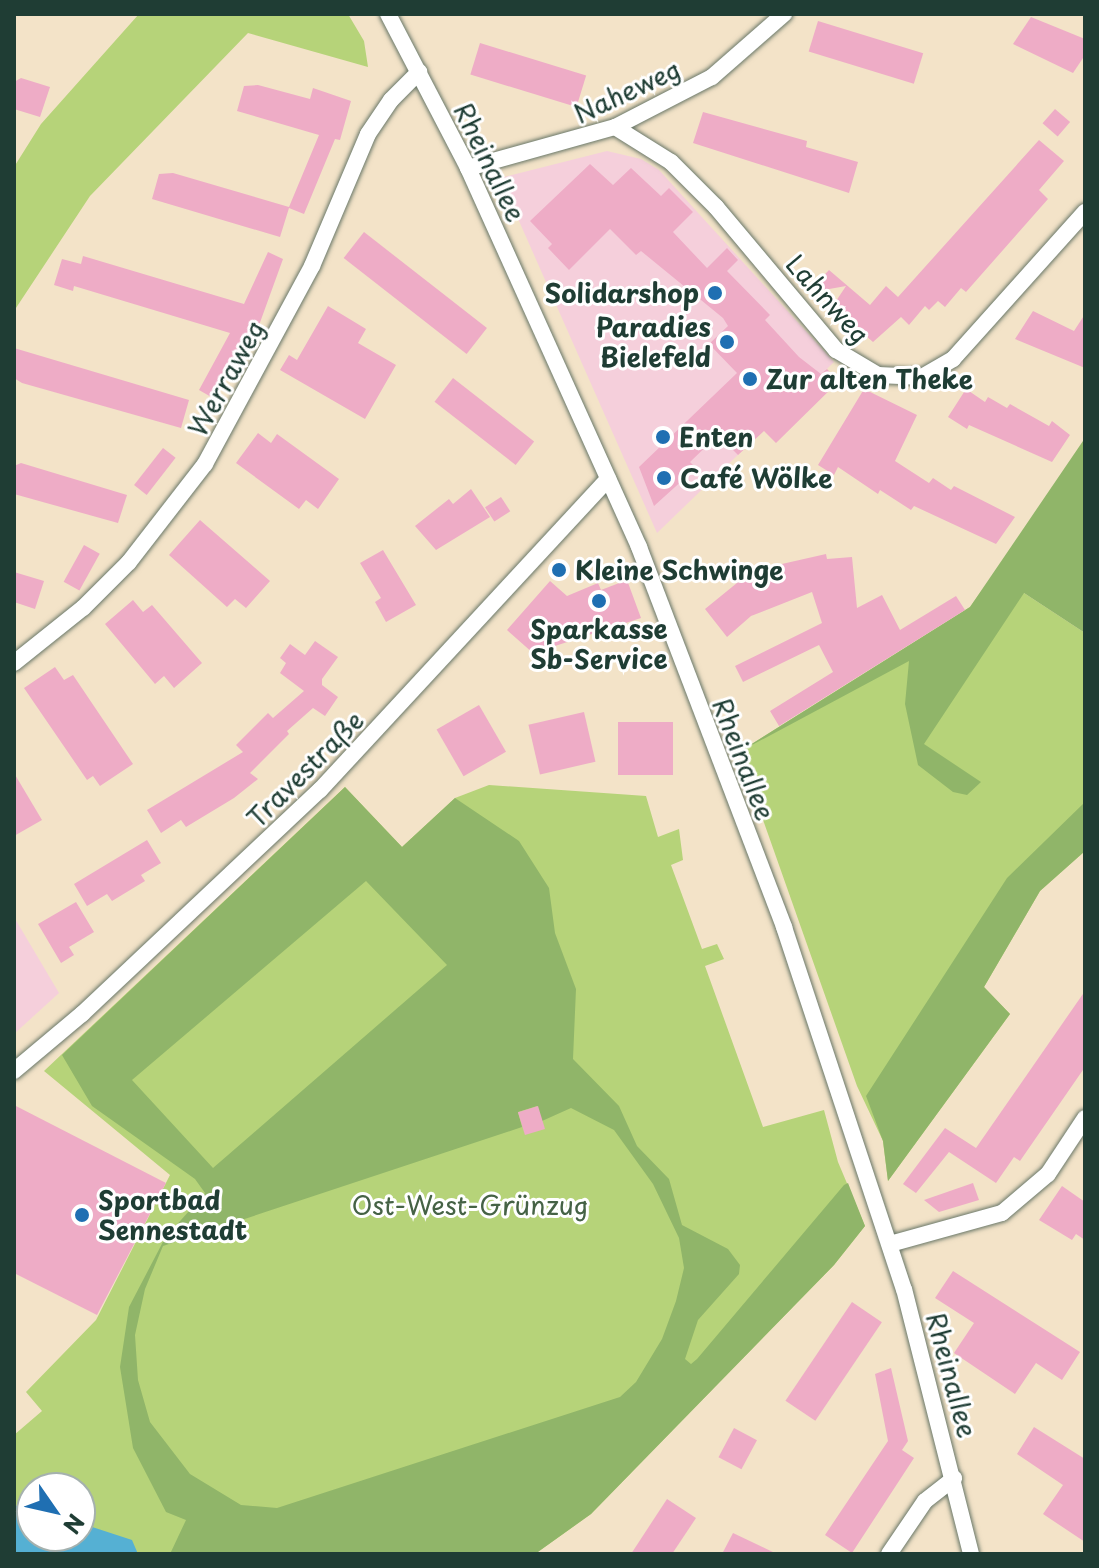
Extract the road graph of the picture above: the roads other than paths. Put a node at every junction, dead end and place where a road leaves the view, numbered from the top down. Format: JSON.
{"nodes":[{"id":1,"x":388,"y":14,"type":"edge"},
{"id":2,"x":784,"y":14,"type":"edge"},
{"id":3,"x":419,"y":72,"type":"junction"},
{"id":4,"x":615,"y":127,"type":"junction"},
{"id":5,"x":468,"y":168,"type":"junction"},
{"id":6,"x":1085,"y":212,"type":"edge"},
{"id":7,"x":608,"y":479,"type":"junction"},
{"id":8,"x":14,"y":663,"type":"edge"},
{"id":9,"x":14,"y":1071,"type":"edge"},
{"id":10,"x":1085,"y":1118,"type":"edge"},
{"id":11,"x":890,"y":1244,"type":"junction"},
{"id":12,"x":954,"y":1478,"type":"junction"},
{"id":13,"x":889,"y":1554,"type":"edge"},
{"id":14,"x":971,"y":1554,"type":"edge"}],
"edges":[{"from":1,"to":3,"type":"street","name":"Rheinallee"},
{"from":2,"to":4,"type":"street","name":"Naheweg"},
{"from":3,"to":5,"type":"street","name":"Rheinallee"},
{"from":3,"to":8,"type":"street","name":"Werraweg"},
{"from":4,"to":5,"type":"street","name":"Naheweg"},
{"from":4,"to":6,"type":"street","name":"Lahnweg"},
{"from":5,"to":7,"type":"street","name":"Rheinallee"},
{"from":7,"to":9,"type":"street","name":"Travestraße"},
{"from":7,"to":11,"type":"street","name":"Rheinallee"},
{"from":10,"to":11,"type":"street"},
{"from":11,"to":12,"type":"street","name":"Rheinallee"},
{"from":12,"to":13,"type":"street"},
{"from":12,"to":14,"type":"street","name":"Rheinallee"}]}
